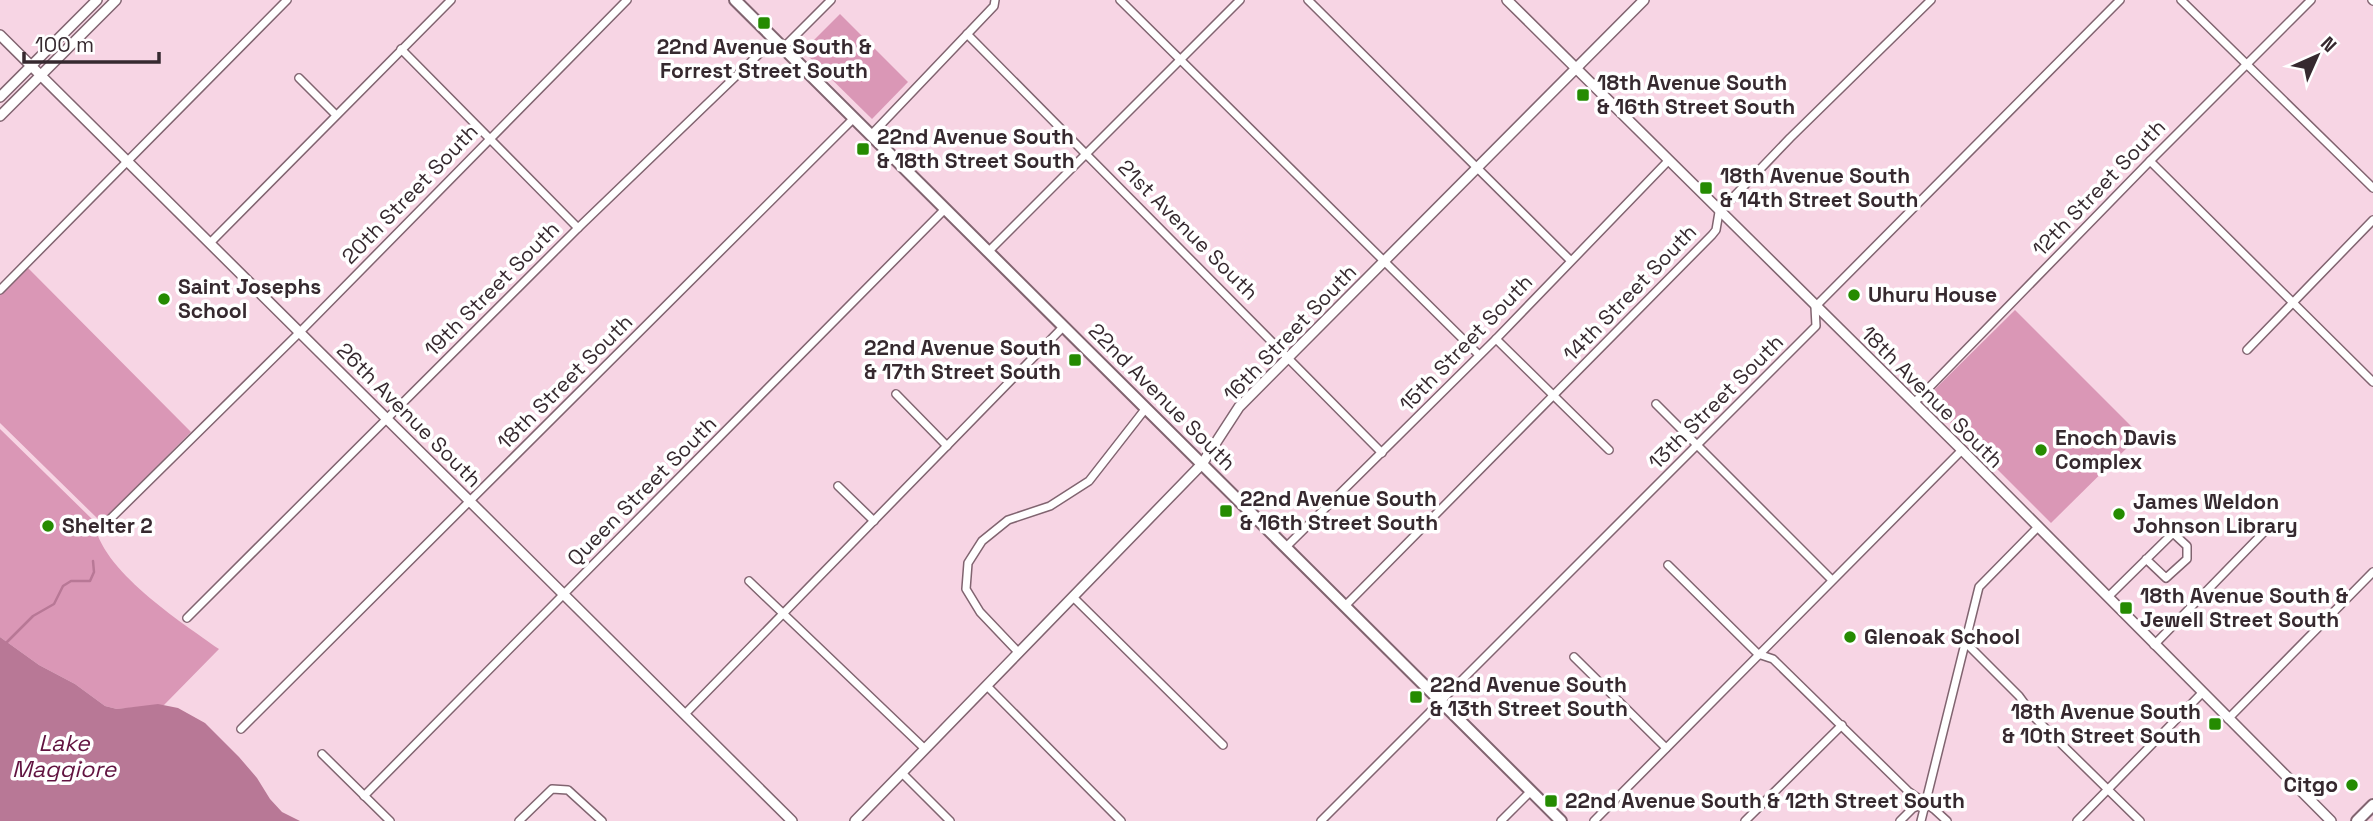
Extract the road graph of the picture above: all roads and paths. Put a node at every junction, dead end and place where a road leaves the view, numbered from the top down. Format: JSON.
{"nodes":[{"id":1,"x":97,"y":0,"type":"edge"},
{"id":2,"x":116,"y":0,"type":"edge"},
{"id":3,"x":287,"y":0,"type":"edge"},
{"id":4,"x":451,"y":0,"type":"edge"},
{"id":5,"x":627,"y":0,"type":"edge"},
{"id":6,"x":735,"y":0,"type":"edge"},
{"id":7,"x":831,"y":0,"type":"edge"},
{"id":8,"x":1120,"y":0,"type":"edge"},
{"id":9,"x":1240,"y":0,"type":"edge"},
{"id":10,"x":1308,"y":0,"type":"edge"},
{"id":11,"x":1507,"y":0,"type":"edge"},
{"id":12,"x":1644,"y":0,"type":"edge"},
{"id":13,"x":1931,"y":0,"type":"edge"},
{"id":14,"x":2120,"y":0,"type":"edge"},
{"id":15,"x":2182,"y":0,"type":"edge"},
{"id":16,"x":2311,"y":0,"type":"edge"},
{"id":17,"x":994,"y":3,"type":"edge"},
{"id":18,"x":967,"y":34,"type":"junction"},
{"id":19,"x":0,"y":35,"type":"edge"},
{"id":20,"x":783,"y":48,"type":"junction"},
{"id":21,"x":401,"y":49,"type":"junction"},
{"id":22,"x":1180,"y":60,"type":"junction"},
{"id":23,"x":2248,"y":64,"type":"junction"},
{"id":24,"x":31,"y":66,"type":"junction"},
{"id":25,"x":1576,"y":68,"type":"junction"},
{"id":26,"x":41,"y":76,"type":"junction"},
{"id":27,"x":299,"y":78,"type":"dead end"},
{"id":28,"x":0,"y":97,"type":"edge"},
{"id":29,"x":336,"y":115,"type":"junction"},
{"id":30,"x":0,"y":116,"type":"edge"},
{"id":31,"x":854,"y":118,"type":"junction"},
{"id":32,"x":871,"y":135,"type":"junction"},
{"id":33,"x":489,"y":138,"type":"junction"},
{"id":34,"x":1087,"y":153,"type":"junction"},
{"id":35,"x":1668,"y":161,"type":"junction"},
{"id":36,"x":2150,"y":161,"type":"junction"},
{"id":37,"x":128,"y":162,"type":"junction"},
{"id":38,"x":1478,"y":168,"type":"junction"},
{"id":39,"x":2373,"y":188,"type":"edge"},
{"id":40,"x":945,"y":209,"type":"junction"},
{"id":41,"x":1720,"y":212,"type":"junction"},
{"id":42,"x":2373,"y":220,"type":"edge"},
{"id":43,"x":578,"y":229,"type":"junction"},
{"id":44,"x":210,"y":243,"type":"junction"},
{"id":45,"x":988,"y":252,"type":"junction"},
{"id":46,"x":1570,"y":260,"type":"junction"},
{"id":47,"x":1384,"y":262,"type":"junction"},
{"id":48,"x":0,"y":290,"type":"edge"},
{"id":49,"x":2293,"y":302,"type":"junction"},
{"id":50,"x":1815,"y":307,"type":"junction"},
{"id":51,"x":1064,"y":327,"type":"junction"},
{"id":52,"x":300,"y":332,"type":"junction"},
{"id":53,"x":1496,"y":339,"type":"junction"},
{"id":54,"x":2247,"y":349,"type":"dead end"},
{"id":55,"x":1478,"y":355,"type":"junction"},
{"id":56,"x":1289,"y":358,"type":"junction"},
{"id":57,"x":2373,"y":382,"type":"edge"},
{"id":58,"x":896,"y":394,"type":"dead end"},
{"id":59,"x":1553,"y":396,"type":"junction"},
{"id":60,"x":1914,"y":403,"type":"junction"},
{"id":61,"x":1656,"y":404,"type":"dead end"},
{"id":62,"x":1146,"y":408,"type":"junction"},
{"id":63,"x":387,"y":419,"type":"junction"},
{"id":64,"x":947,"y":446,"type":"junction"},
{"id":65,"x":1698,"y":446,"type":"junction"},
{"id":66,"x":1609,"y":450,"type":"dead end"},
{"id":67,"x":1962,"y":450,"type":"junction"},
{"id":68,"x":1382,"y":453,"type":"junction"},
{"id":69,"x":1202,"y":464,"type":"junction"},
{"id":70,"x":838,"y":486,"type":"dead end"},
{"id":71,"x":471,"y":502,"type":"junction"},
{"id":72,"x":874,"y":521,"type":"junction"},
{"id":73,"x":2038,"y":527,"type":"junction"},
{"id":74,"x":99,"y":530,"type":"dead end"},
{"id":75,"x":2264,"y":532,"type":"dead end"},
{"id":76,"x":1286,"y":547,"type":"junction"},
{"id":77,"x":2147,"y":559,"type":"junction"},
{"id":78,"x":1668,"y":565,"type":"dead end"},
{"id":79,"x":2372,"y":576,"type":"edge"},
{"id":80,"x":1832,"y":580,"type":"junction"},
{"id":81,"x":749,"y":581,"type":"dead end"},
{"id":82,"x":564,"y":595,"type":"junction"},
{"id":83,"x":1073,"y":597,"type":"junction"},
{"id":84,"x":2108,"y":597,"type":"junction"},
{"id":85,"x":1345,"y":606,"type":"junction"},
{"id":86,"x":783,"y":614,"type":"junction"},
{"id":87,"x":187,"y":618,"type":"dead end"},
{"id":88,"x":1965,"y":642,"type":"junction"},
{"id":89,"x":2154,"y":645,"type":"junction"},
{"id":90,"x":1018,"y":653,"type":"junction"},
{"id":91,"x":1758,"y":654,"type":"junction"},
{"id":92,"x":1574,"y":657,"type":"dead end"},
{"id":93,"x":987,"y":686,"type":"junction"},
{"id":94,"x":2202,"y":693,"type":"junction"},
{"id":95,"x":1441,"y":702,"type":"junction"},
{"id":96,"x":685,"y":715,"type":"junction"},
{"id":97,"x":2228,"y":719,"type":"junction"},
{"id":98,"x":1842,"y":725,"type":"junction"},
{"id":99,"x":241,"y":729,"type":"dead end"},
{"id":100,"x":1223,"y":745,"type":"dead end"},
{"id":101,"x":1667,"y":748,"type":"junction"},
{"id":102,"x":925,"y":749,"type":"junction"},
{"id":103,"x":322,"y":754,"type":"dead end"},
{"id":104,"x":902,"y":773,"type":"junction"},
{"id":105,"x":2108,"y":789,"type":"junction"},
{"id":106,"x":1531,"y":791,"type":"junction"},
{"id":107,"x":364,"y":796,"type":"junction"},
{"id":108,"x":1925,"y":804,"type":"junction"},
{"id":109,"x":2373,"y":805,"type":"edge"},
{"id":110,"x":390,"y":821,"type":"edge"},
{"id":111,"x":519,"y":821,"type":"edge"},
{"id":112,"x":602,"y":821,"type":"edge"},
{"id":113,"x":792,"y":821,"type":"edge"},
{"id":114,"x":856,"y":821,"type":"edge"},
{"id":115,"x":950,"y":821,"type":"edge"},
{"id":116,"x":1121,"y":821,"type":"edge"},
{"id":117,"x":1321,"y":821,"type":"edge"},
{"id":118,"x":1501,"y":821,"type":"edge"},
{"id":119,"x":1562,"y":821,"type":"edge"},
{"id":120,"x":1594,"y":821,"type":"edge"},
{"id":121,"x":1745,"y":821,"type":"edge"},
{"id":122,"x":1900,"y":821,"type":"edge"},
{"id":123,"x":1921,"y":821,"type":"edge"},
{"id":124,"x":1947,"y":821,"type":"edge"},
{"id":125,"x":2077,"y":821,"type":"edge"},
{"id":126,"x":2140,"y":821,"type":"edge"},
{"id":127,"x":2331,"y":821,"type":"edge"},
{"id":128,"x":2357,"y":821,"type":"edge"}],
"edges":[{"from":1,"to":24,"type":"street"},
{"from":2,"to":26,"type":"street"},
{"from":3,"to":37,"type":"street"},
{"from":4,"to":21,"type":"street"},
{"from":5,"to":33,"type":"street","name":"20th Street South"},
{"from":6,"to":20,"type":"main road","name":"22nd Avenue South"},
{"from":7,"to":20,"type":"street","name":"19th Street South"},
{"from":8,"to":22,"type":"street"},
{"from":9,"to":22,"type":"street"},
{"from":10,"to":38,"type":"street"},
{"from":11,"to":25,"type":"street","name":"18th Avenue South"},
{"from":12,"to":25,"type":"street","name":"16th Street South"},
{"from":13,"to":41,"type":"street","name":"14th Street South"},
{"from":14,"to":50,"type":"street","name":"13th Street South"},
{"from":15,"to":23,"type":"street"},
{"from":16,"to":23,"type":"street","name":"12th Street South"},
{"from":17,"to":18,"type":"street"},
{"from":18,"to":32,"type":"street"},
{"from":18,"to":34,"type":"street","name":"21st Avenue South"},
{"from":19,"to":24,"type":"street","name":"26th Avenue South"},
{"from":20,"to":31,"type":"main road","name":"22nd Avenue South"},
{"from":20,"to":43,"type":"street","name":"19th Street South"},
{"from":21,"to":29,"type":"street"},
{"from":21,"to":33,"type":"street"},
{"from":22,"to":34,"type":"street"},
{"from":22,"to":47,"type":"street"},
{"from":23,"to":36,"type":"street","name":"12th Street South"},
{"from":23,"to":39,"type":"street"},
{"from":24,"to":26,"type":"street","name":"26th Avenue South"},
{"from":24,"to":28,"type":"street"},
{"from":25,"to":35,"type":"street","name":"18th Avenue South"},
{"from":25,"to":38,"type":"street","name":"16th Street South"},
{"from":26,"to":30,"type":"street"},
{"from":26,"to":37,"type":"street","name":"26th Avenue South"},
{"from":27,"to":29,"type":"street"},
{"from":29,"to":44,"type":"street"},
{"from":31,"to":32,"type":"main road","name":"22nd Avenue South"},
{"from":31,"to":71,"type":"street","name":"18th Street South"},
{"from":32,"to":40,"type":"main road","name":"22nd Avenue South"},
{"from":33,"to":43,"type":"street"},
{"from":33,"to":52,"type":"street","name":"20th Street South"},
{"from":34,"to":45,"type":"street"},
{"from":34,"to":56,"type":"street","name":"21st Avenue South"},
{"from":35,"to":41,"type":"street","name":"18th Avenue South"},
{"from":35,"to":46,"type":"street","name":"15th Street South"},
{"from":36,"to":49,"type":"street"},
{"from":36,"to":60,"type":"street","name":"12th Street South"},
{"from":37,"to":44,"type":"street","name":"26th Avenue South"},
{"from":37,"to":48,"type":"street"},
{"from":38,"to":46,"type":"street"},
{"from":38,"to":47,"type":"street","name":"16th Street South"},
{"from":40,"to":45,"type":"main road","name":"22nd Avenue South"},
{"from":40,"to":82,"type":"street","name":"Queen Street South"},
{"from":41,"to":50,"type":"street","name":"18th Avenue South"},
{"from":41,"to":59,"type":"street","name":"14th Street South"},
{"from":42,"to":49,"type":"street"},
{"from":43,"to":63,"type":"street","name":"19th Street South"},
{"from":44,"to":52,"type":"street","name":"26th Avenue South"},
{"from":45,"to":51,"type":"main road","name":"22nd Avenue South"},
{"from":46,"to":53,"type":"street","name":"15th Street South"},
{"from":47,"to":55,"type":"street"},
{"from":47,"to":56,"type":"street","name":"16th Street South"},
{"from":49,"to":54,"type":"street"},
{"from":49,"to":57,"type":"street"},
{"from":50,"to":60,"type":"street","name":"18th Avenue South"},
{"from":50,"to":65,"type":"street","name":"13th Street South"},
{"from":51,"to":62,"type":"main road","name":"22nd Avenue South"},
{"from":51,"to":64,"type":"street"},
{"from":52,"to":63,"type":"street","name":"26th Avenue South"},
{"from":52,"to":74,"type":"street","name":"20th Street South"},
{"from":53,"to":55,"type":"street","name":"15th Street South"},
{"from":53,"to":59,"type":"street"},
{"from":55,"to":68,"type":"street","name":"15th Street South"},
{"from":56,"to":68,"type":"street","name":"21st Avenue South"},
{"from":56,"to":69,"type":"street","name":"16th Street South"},
{"from":58,"to":64,"type":"street"},
{"from":59,"to":66,"type":"street"},
{"from":59,"to":85,"type":"street","name":"14th Street South"},
{"from":60,"to":67,"type":"street","name":"18th Avenue South"},
{"from":61,"to":65,"type":"street"},
{"from":62,"to":69,"type":"main road","name":"22nd Avenue South"},
{"from":62,"to":90,"type":"street"},
{"from":63,"to":71,"type":"street","name":"26th Avenue South"},
{"from":63,"to":87,"type":"street","name":"19th Street South"},
{"from":64,"to":72,"type":"street"},
{"from":65,"to":80,"type":"street"},
{"from":65,"to":95,"type":"street","name":"13th Street South"},
{"from":67,"to":73,"type":"street","name":"18th Avenue South"},
{"from":67,"to":80,"type":"street"},
{"from":68,"to":76,"type":"street","name":"15th Street South"},
{"from":69,"to":76,"type":"main road","name":"22nd Avenue South"},
{"from":69,"to":83,"type":"street","name":"16th Street South"},
{"from":70,"to":72,"type":"street"},
{"from":71,"to":82,"type":"street","name":"26th Avenue South"},
{"from":71,"to":99,"type":"street","name":"18th Street South"},
{"from":72,"to":86,"type":"street"},
{"from":73,"to":84,"type":"street","name":"18th Avenue South"},
{"from":73,"to":88,"type":"street"},
{"from":75,"to":89,"type":"street"},
{"from":76,"to":85,"type":"main road","name":"22nd Avenue South"},
{"from":77,"to":77,"type":"street"},
{"from":77,"to":84,"type":"street"},
{"from":78,"to":91,"type":"street"},
{"from":79,"to":97,"type":"street"},
{"from":80,"to":91,"type":"street"},
{"from":81,"to":86,"type":"street"},
{"from":82,"to":96,"type":"street","name":"26th Avenue South"},
{"from":82,"to":107,"type":"street","name":"Queen Street South"},
{"from":83,"to":90,"type":"street","name":"16th Street South"},
{"from":83,"to":100,"type":"street"},
{"from":84,"to":89,"type":"street","name":"18th Avenue South"},
{"from":85,"to":95,"type":"main road","name":"22nd Avenue South"},
{"from":86,"to":96,"type":"street"},
{"from":86,"to":102,"type":"street"},
{"from":88,"to":105,"type":"street"},
{"from":88,"to":108,"type":"street"},
{"from":89,"to":94,"type":"street","name":"18th Avenue South"},
{"from":90,"to":93,"type":"street","name":"16th Street South"},
{"from":91,"to":98,"type":"street"},
{"from":91,"to":101,"type":"street"},
{"from":92,"to":101,"type":"street"},
{"from":93,"to":102,"type":"street","name":"16th Street South"},
{"from":93,"to":116,"type":"street"},
{"from":94,"to":97,"type":"street","name":"18th Avenue South"},
{"from":94,"to":105,"type":"street"},
{"from":95,"to":106,"type":"main road","name":"22nd Avenue South"},
{"from":95,"to":117,"type":"street","name":"13th Street South"},
{"from":96,"to":113,"type":"street","name":"26th Avenue South"},
{"from":97,"to":127,"type":"street","name":"18th Avenue South"},
{"from":98,"to":108,"type":"street"},
{"from":98,"to":121,"type":"street"},
{"from":101,"to":120,"type":"street"},
{"from":102,"to":104,"type":"street","name":"16th Street South"},
{"from":103,"to":107,"type":"street"},
{"from":104,"to":114,"type":"street","name":"16th Street South"},
{"from":104,"to":115,"type":"street"},
{"from":105,"to":125,"type":"street"},
{"from":105,"to":126,"type":"street"},
{"from":106,"to":118,"type":"street"},
{"from":106,"to":119,"type":"main road","name":"22nd Avenue South"},
{"from":107,"to":110,"type":"street"},
{"from":108,"to":122,"type":"street"},
{"from":108,"to":123,"type":"street"},
{"from":108,"to":124,"type":"street"},
{"from":109,"to":128,"type":"main road"},
{"from":111,"to":112,"type":"street"}]}
